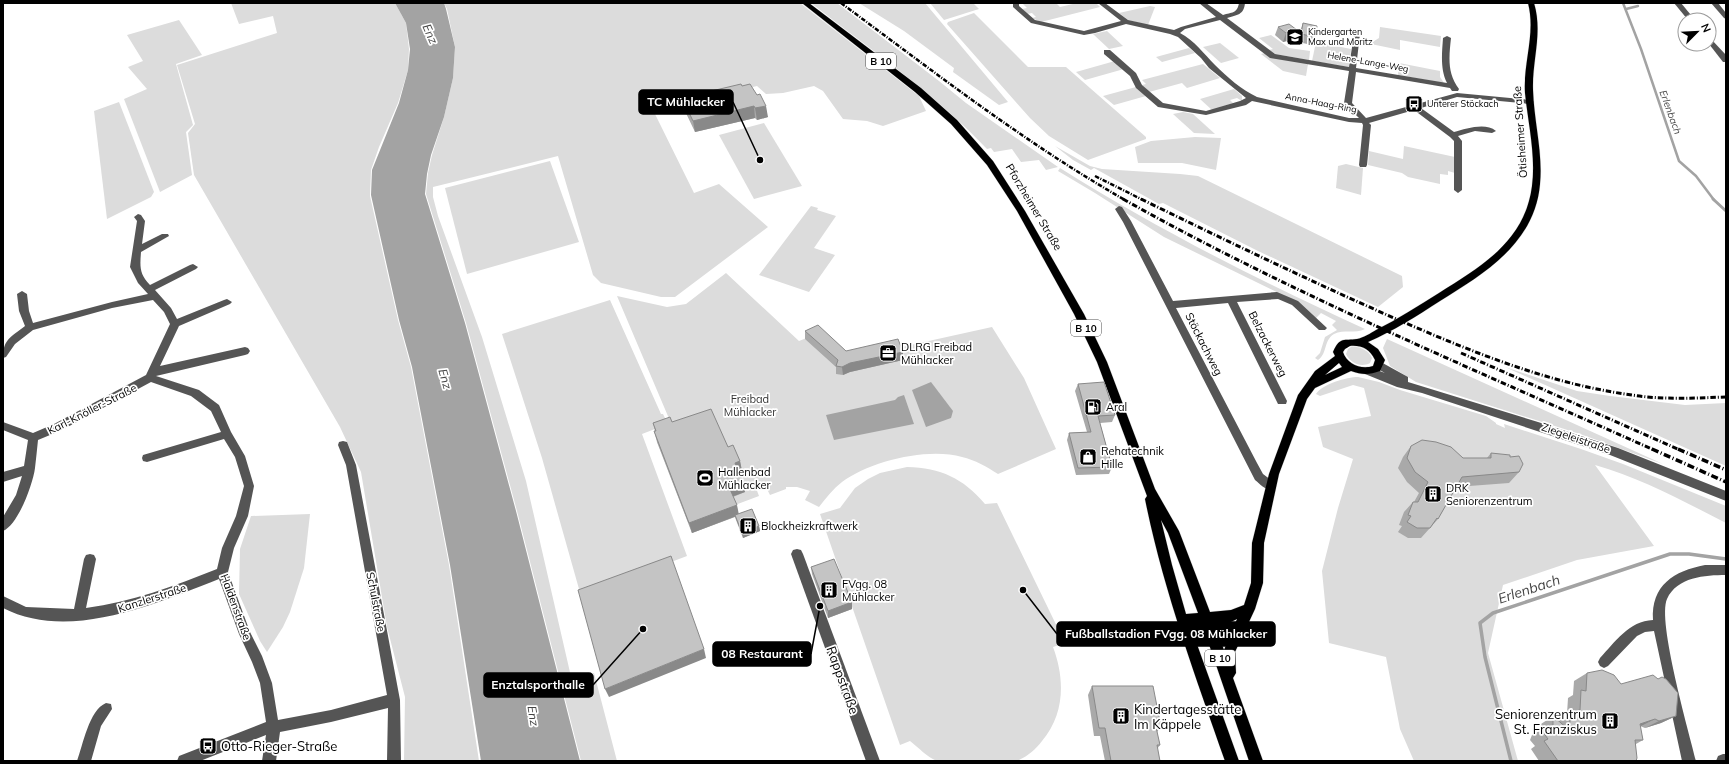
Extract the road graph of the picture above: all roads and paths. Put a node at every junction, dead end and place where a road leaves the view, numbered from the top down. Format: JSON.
{"nodes":[{"id":1,"x":805,"y":3,"type":"edge"},
{"id":2,"x":1016,"y":3,"type":"edge"},
{"id":3,"x":1102,"y":3,"type":"edge"},
{"id":4,"x":1202,"y":3,"type":"edge"},
{"id":5,"x":1242,"y":3,"type":"edge"},
{"id":6,"x":1531,"y":3,"type":"edge"},
{"id":7,"x":1677,"y":3,"type":"edge"},
{"id":8,"x":1714,"y":3,"type":"edge"},
{"id":9,"x":1685,"y":12,"type":"edge"},
{"id":10,"x":1222,"y":17,"type":"junction"},
{"id":11,"x":1726,"y":17,"type":"edge"},
{"id":12,"x":1126,"y":22,"type":"junction"},
{"id":13,"x":1175,"y":33,"type":"junction"},
{"id":14,"x":1357,"y":34,"type":"dead end"},
{"id":15,"x":1447,"y":38,"type":"dead end"},
{"id":16,"x":1717,"y":49,"type":"edge"},
{"id":17,"x":1107,"y":52,"type":"dead end"},
{"id":18,"x":1726,"y":60,"type":"edge"},
{"id":19,"x":1351,"y":69,"type":"junction"},
{"id":20,"x":1452,"y":86,"type":"junction"},
{"id":21,"x":1460,"y":94,"type":"junction"},
{"id":22,"x":1251,"y":98,"type":"junction"},
{"id":23,"x":1530,"y":106,"type":"junction"},
{"id":24,"x":1415,"y":107,"type":"junction"},
{"id":25,"x":1364,"y":120,"type":"junction"},
{"id":26,"x":1492,"y":131,"type":"dead end"},
{"id":27,"x":1452,"y":135,"type":"junction"},
{"id":28,"x":1363,"y":165,"type":"dead end"},
{"id":29,"x":1458,"y":190,"type":"dead end"},
{"id":30,"x":1119,"y":209,"type":"dead end"},
{"id":31,"x":138,"y":217,"type":"dead end"},
{"id":32,"x":165,"y":236,"type":"dead end"},
{"id":33,"x":138,"y":250,"type":"junction"},
{"id":34,"x":193,"y":267,"type":"dead end"},
{"id":35,"x":152,"y":292,"type":"junction"},
{"id":36,"x":22,"y":294,"type":"dead end"},
{"id":37,"x":1231,"y":299,"type":"junction"},
{"id":38,"x":227,"y":302,"type":"dead end"},
{"id":39,"x":1171,"y":305,"type":"junction"},
{"id":40,"x":176,"y":324,"type":"junction"},
{"id":41,"x":30,"y":327,"type":"junction"},
{"id":42,"x":1322,"y":328,"type":"dead end"},
{"id":43,"x":1384,"y":331,"type":"junction"},
{"id":44,"x":1359,"y":342,"type":"junction"},
{"id":45,"x":245,"y":351,"type":"dead end"},
{"id":46,"x":1375,"y":351,"type":"junction"},
{"id":47,"x":3,"y":354,"type":"edge"},
{"id":48,"x":1340,"y":357,"type":"junction"},
{"id":49,"x":1379,"y":365,"type":"junction"},
{"id":50,"x":1351,"y":368,"type":"junction"},
{"id":51,"x":1369,"y":371,"type":"junction"},
{"id":52,"x":151,"y":376,"type":"junction"},
{"id":53,"x":1311,"y":386,"type":"junction"},
{"id":54,"x":1422,"y":389,"type":"junction"},
{"id":55,"x":1282,"y":401,"type":"dead end"},
{"id":56,"x":3,"y":426,"type":"edge"},
{"id":57,"x":227,"y":434,"type":"junction"},
{"id":58,"x":33,"y":438,"type":"junction"},
{"id":59,"x":343,"y":445,"type":"dead end"},
{"id":60,"x":147,"y":458,"type":"dead end"},
{"id":61,"x":30,"y":469,"type":"junction"},
{"id":62,"x":3,"y":477,"type":"edge"},
{"id":63,"x":1271,"y":486,"type":"junction"},
{"id":64,"x":1150,"y":491,"type":"junction"},
{"id":65,"x":1726,"y":496,"type":"edge"},
{"id":66,"x":3,"y":526,"type":"edge"},
{"id":67,"x":797,"y":554,"type":"dead end"},
{"id":68,"x":90,"y":559,"type":"dead end"},
{"id":69,"x":1726,"y":570,"type":"edge"},
{"id":70,"x":222,"y":572,"type":"junction"},
{"id":71,"x":3,"y":602,"type":"edge"},
{"id":72,"x":1249,"y":609,"type":"junction"},
{"id":73,"x":79,"y":616,"type":"junction"},
{"id":74,"x":1206,"y":617,"type":"junction"},
{"id":75,"x":1183,"y":620,"type":"junction"},
{"id":76,"x":1659,"y":625,"type":"junction"},
{"id":77,"x":1604,"y":662,"type":"dead end"},
{"id":78,"x":1235,"y":699,"type":"junction"},
{"id":79,"x":394,"y":700,"type":"junction"},
{"id":80,"x":106,"y":709,"type":"dead end"},
{"id":81,"x":273,"y":727,"type":"junction"},
{"id":82,"x":84,"y":761,"type":"edge"},
{"id":83,"x":184,"y":761,"type":"edge"},
{"id":84,"x":269,"y":761,"type":"edge"},
{"id":85,"x":394,"y":761,"type":"edge"},
{"id":86,"x":873,"y":761,"type":"edge"},
{"id":87,"x":1232,"y":761,"type":"edge"},
{"id":88,"x":1256,"y":761,"type":"edge"},
{"id":89,"x":1689,"y":761,"type":"edge"}],
"edges":[{"from":1,"to":64,"type":"main road","name":"Pforzheimer Straße","number":"B 10"},
{"from":2,"to":12,"type":"street"},
{"from":3,"to":12,"type":"street","name":"Anna-Haag-Ring"},
{"from":4,"to":10,"type":"street","name":"Helene-Lange-Weg"},
{"from":5,"to":10,"type":"street"},
{"from":6,"to":23,"type":"main road","name":"Ötisheimer Straße"},
{"from":7,"to":9,"type":"street"},
{"from":8,"to":11,"type":"street"},
{"from":10,"to":13,"type":"street"},
{"from":10,"to":19,"type":"street","name":"Helene-Lange-Weg"},
{"from":12,"to":13,"type":"street","name":"Anna-Haag-Ring"},
{"from":13,"to":22,"type":"street","name":"Anna-Haag-Ring"},
{"from":14,"to":19,"type":"street"},
{"from":15,"to":20,"type":"street"},
{"from":16,"to":18,"type":"street"},
{"from":17,"to":22,"type":"street"},
{"from":19,"to":20,"type":"street","name":"Helene-Lange-Weg"},
{"from":19,"to":25,"type":"street"},
{"from":20,"to":21,"type":"street"},
{"from":21,"to":23,"type":"street","name":"Anna-Haag-Ring"},
{"from":21,"to":24,"type":"street","name":"Anna-Haag-Ring"},
{"from":22,"to":25,"type":"street","name":"Anna-Haag-Ring"},
{"from":23,"to":43,"type":"main road","name":"Ötisheimer Straße"},
{"from":24,"to":25,"type":"street","name":"Anna-Haag-Ring"},
{"from":24,"to":27,"type":"street"},
{"from":25,"to":28,"type":"street"},
{"from":26,"to":27,"type":"street"},
{"from":27,"to":29,"type":"street"},
{"from":30,"to":39,"type":"street","name":"Stöckachweg"},
{"from":31,"to":33,"type":"street"},
{"from":32,"to":33,"type":"street"},
{"from":33,"to":35,"type":"street"},
{"from":34,"to":35,"type":"street"},
{"from":35,"to":40,"type":"street"},
{"from":35,"to":41,"type":"street"},
{"from":36,"to":41,"type":"street"},
{"from":37,"to":39,"type":"street","name":"Belzackerweg"},
{"from":37,"to":42,"type":"street","name":"Belzackerweg"},
{"from":37,"to":55,"type":"street","name":"Belzackerweg"},
{"from":38,"to":40,"type":"street"},
{"from":39,"to":63,"type":"street","name":"Stöckachweg"},
{"from":40,"to":52,"type":"street"},
{"from":41,"to":47,"type":"street"},
{"from":43,"to":44,"type":"main road","name":"Ötisheimer Straße"},
{"from":43,"to":46,"type":"main road"},
{"from":44,"to":46,"type":"main road"},
{"from":44,"to":48,"type":"main road"},
{"from":45,"to":52,"type":"street"},
{"from":46,"to":49,"type":"main road"},
{"from":48,"to":50,"type":"main road"},
{"from":48,"to":53,"type":"main road"},
{"from":49,"to":51,"type":"main road"},
{"from":49,"to":54,"type":"street","name":"Ziegeleistraße"},
{"from":50,"to":51,"type":"main road"},
{"from":50,"to":53,"type":"main road"},
{"from":51,"to":54,"type":"street","name":"Ziegeleistraße"},
{"from":52,"to":57,"type":"street","name":"Haldenstraße"},
{"from":52,"to":58,"type":"street","name":"Karl-Knöller-Straße"},
{"from":53,"to":63,"type":"main road"},
{"from":54,"to":65,"type":"street","name":"Ziegeleistraße"},
{"from":56,"to":58,"type":"street","name":"Karl-Knöller-Straße"},
{"from":57,"to":60,"type":"street"},
{"from":57,"to":70,"type":"street","name":"Haldenstraße"},
{"from":58,"to":61,"type":"street","name":"Karl-Knöller-Straße"},
{"from":59,"to":79,"type":"street","name":"Schulstraße"},
{"from":61,"to":62,"type":"street"},
{"from":61,"to":66,"type":"street","name":"Karl-Knöller-Straße"},
{"from":63,"to":72,"type":"main road"},
{"from":64,"to":74,"type":"main road","name":"Pforzheimer Straße","number":"B 10"},
{"from":64,"to":75,"type":"main road","name":"Pforzheimer Straße","number":"B 10"},
{"from":67,"to":86,"type":"street","name":"Rappstraße"},
{"from":68,"to":73,"type":"street"},
{"from":69,"to":76,"type":"street"},
{"from":70,"to":73,"type":"street","name":"Kanzlerstraße"},
{"from":70,"to":81,"type":"street","name":"Haldenstraße"},
{"from":71,"to":73,"type":"street","name":"Kanzlerstraße"},
{"from":72,"to":74,"type":"main road"},
{"from":72,"to":78,"type":"main road"},
{"from":74,"to":75,"type":"main road"},
{"from":74,"to":78,"type":"main road","name":"Pforzheimer Straße","number":"B 10"},
{"from":75,"to":87,"type":"main road","name":"Pforzheimer Straße","number":"B 10"},
{"from":76,"to":77,"type":"street"},
{"from":76,"to":89,"type":"street"},
{"from":78,"to":88,"type":"main road","name":"Pforzheimer Straße","number":"B 10"},
{"from":79,"to":81,"type":"street"},
{"from":79,"to":85,"type":"street","name":"Schulstraße"},
{"from":80,"to":82,"type":"street"},
{"from":81,"to":83,"type":"street"},
{"from":81,"to":84,"type":"street","name":"Haldenstraße"}]}
